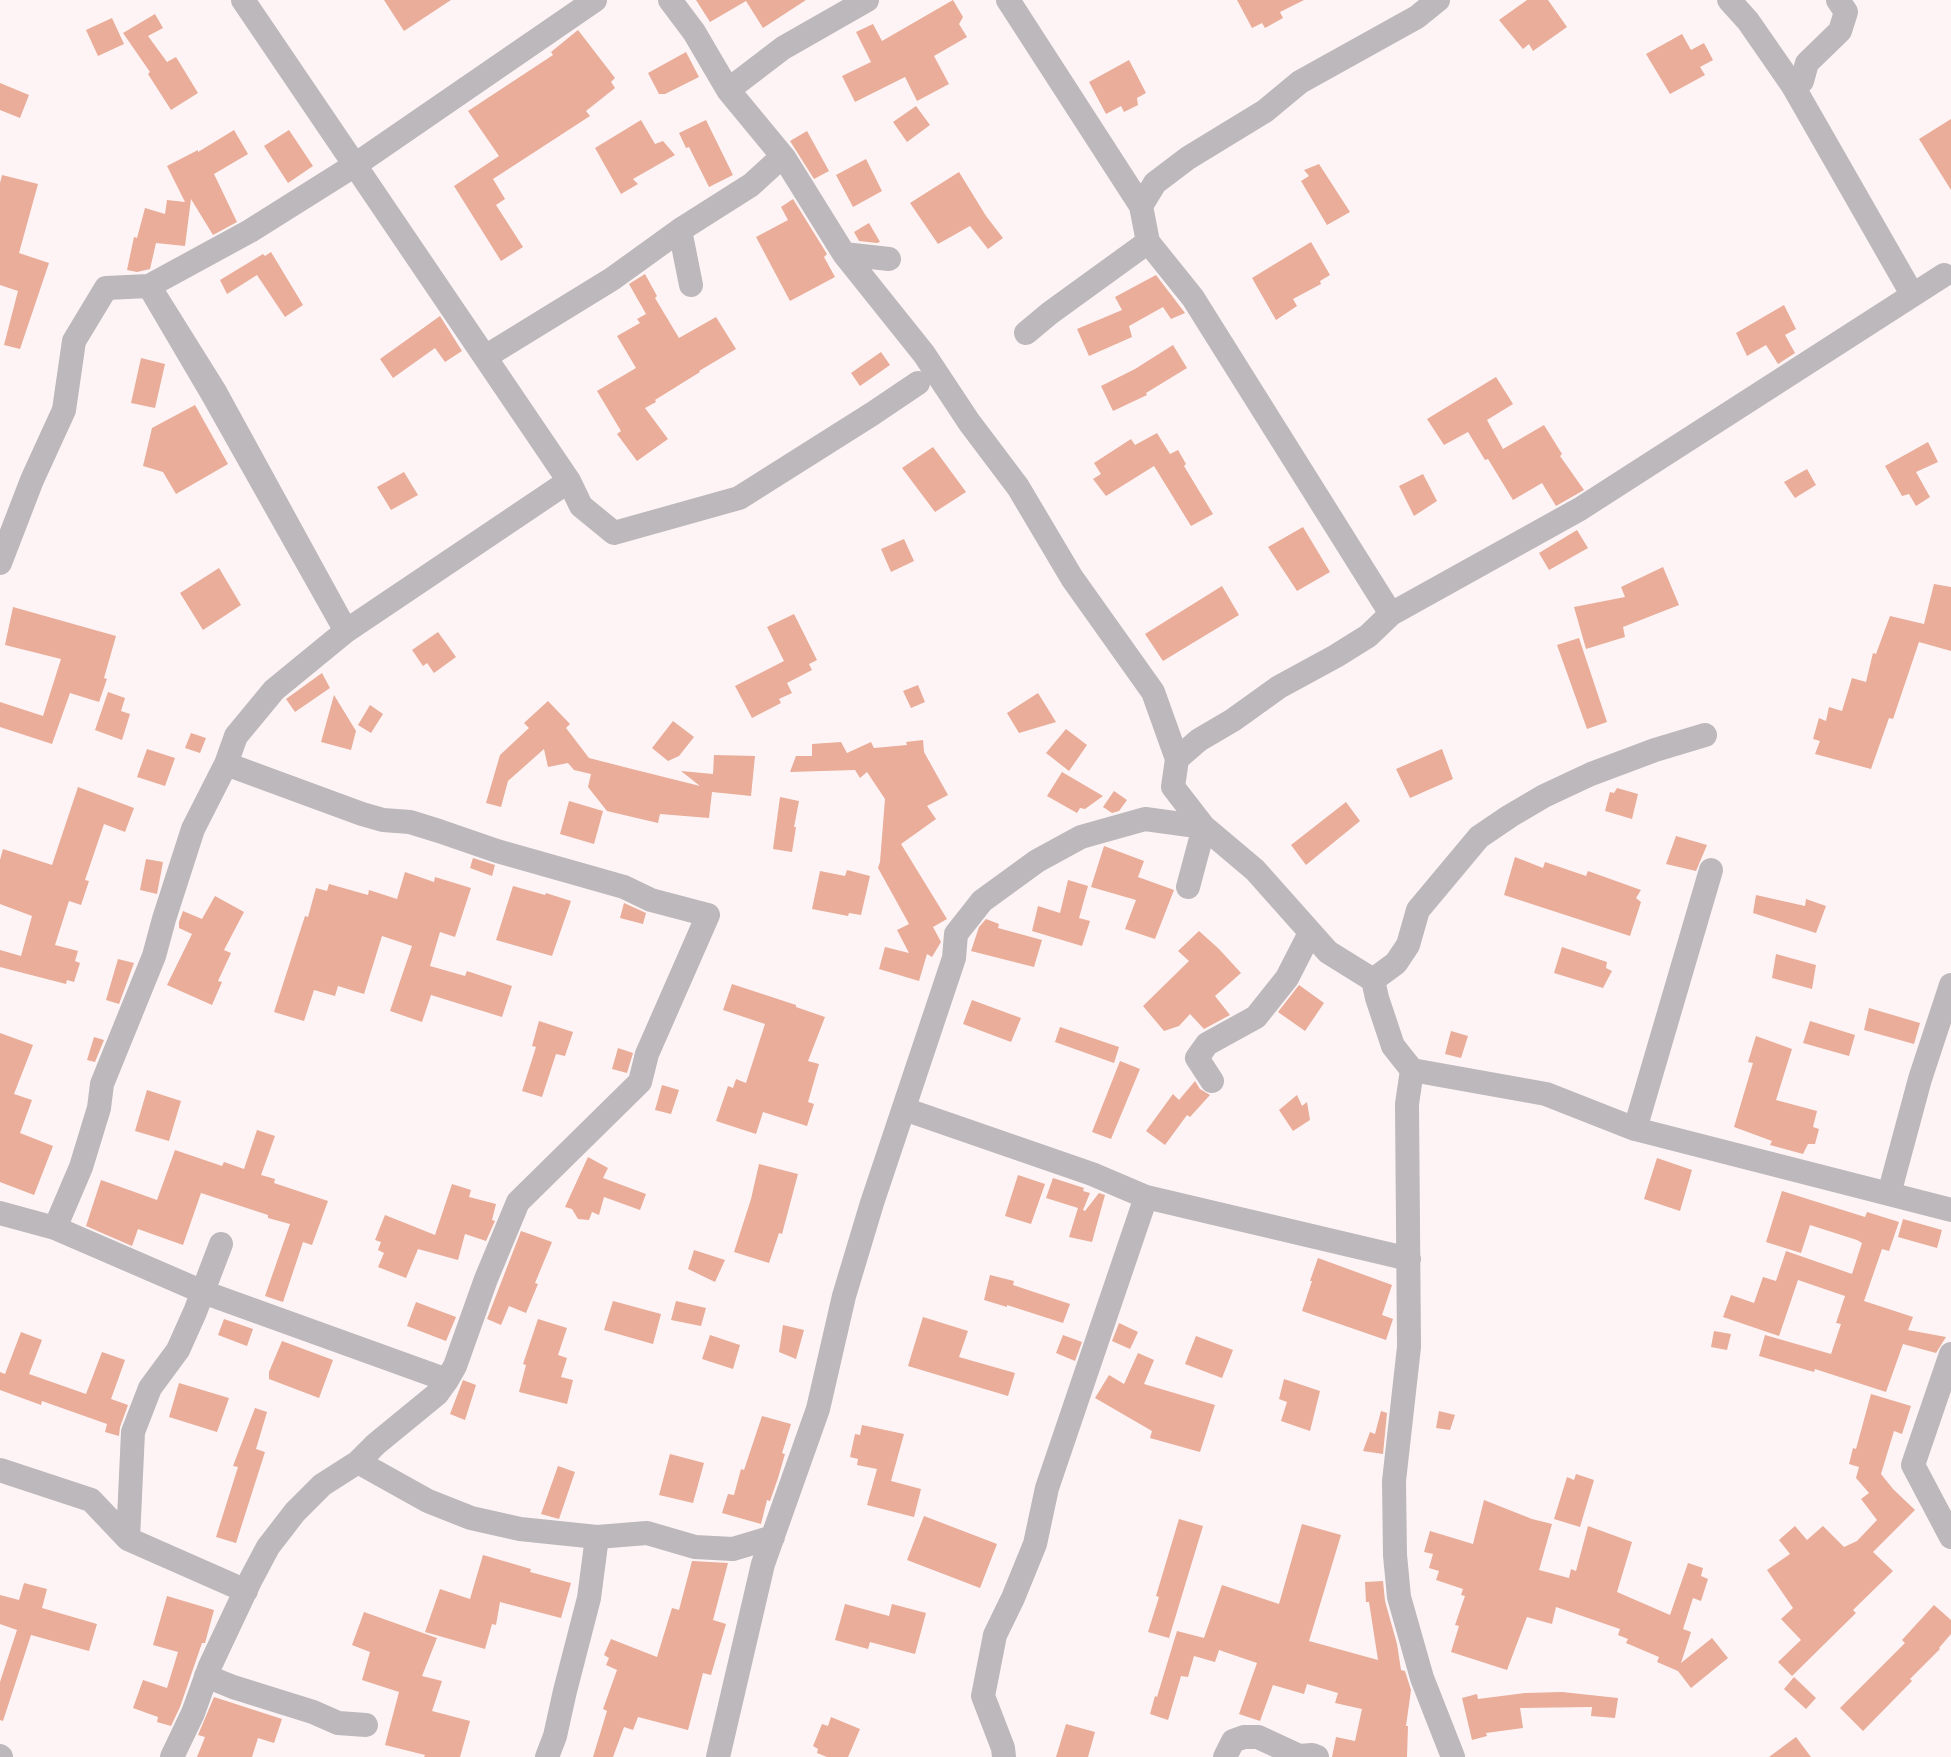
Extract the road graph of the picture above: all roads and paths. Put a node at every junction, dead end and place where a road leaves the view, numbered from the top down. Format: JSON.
{"nodes":[{"id":1,"x":243,"y":0,"type":"edge"},
{"id":2,"x":595,"y":0,"type":"edge"},
{"id":3,"x":670,"y":0,"type":"edge"},
{"id":4,"x":867,"y":0,"type":"edge"},
{"id":5,"x":1008,"y":0,"type":"edge"},
{"id":6,"x":1438,"y":0,"type":"edge"},
{"id":7,"x":1729,"y":0,"type":"edge"},
{"id":8,"x":1838,"y":0,"type":"edge"},
{"id":9,"x":1793,"y":86,"type":"junction"},
{"id":10,"x":728,"y":90,"type":"junction"},
{"id":11,"x":785,"y":159,"type":"junction"},
{"id":12,"x":355,"y":165,"type":"junction"},
{"id":13,"x":1141,"y":206,"type":"junction"},
{"id":14,"x":680,"y":230,"type":"junction"},
{"id":15,"x":1148,"y":242,"type":"junction"},
{"id":16,"x":844,"y":254,"type":"junction"},
{"id":17,"x":889,"y":260,"type":"dead end"},
{"id":18,"x":1944,"y":274,"type":"dead end"},
{"id":19,"x":691,"y":285,"type":"dead end"},
{"id":20,"x":149,"y":286,"type":"junction"},
{"id":21,"x":1912,"y":294,"type":"junction"},
{"id":22,"x":1026,"y":333,"type":"dead end"},
{"id":23,"x":485,"y":357,"type":"junction"},
{"id":24,"x":918,"y":383,"type":"dead end"},
{"id":25,"x":568,"y":481,"type":"junction"},
{"id":26,"x":0,"y":563,"type":"edge"},
{"id":27,"x":1391,"y":614,"type":"junction"},
{"id":28,"x":346,"y":631,"type":"junction"},
{"id":29,"x":1705,"y":735,"type":"dead end"},
{"id":30,"x":1178,"y":759,"type":"junction"},
{"id":31,"x":226,"y":764,"type":"junction"},
{"id":32,"x":1173,"y":787,"type":"junction"},
{"id":33,"x":1145,"y":819,"type":"junction"},
{"id":34,"x":1204,"y":827,"type":"junction"},
{"id":35,"x":1710,"y":870,"type":"dead end"},
{"id":36,"x":1188,"y":887,"type":"dead end"},
{"id":37,"x":1310,"y":933,"type":"junction"},
{"id":38,"x":1373,"y":980,"type":"junction"},
{"id":39,"x":1951,"y":986,"type":"edge"},
{"id":40,"x":1412,"y":1070,"type":"junction"},
{"id":41,"x":1212,"y":1081,"type":"dead end"},
{"id":42,"x":904,"y":1109,"type":"junction"},
{"id":43,"x":1635,"y":1129,"type":"junction"},
{"id":44,"x":1889,"y":1194,"type":"junction"},
{"id":45,"x":1146,"y":1197,"type":"junction"},
{"id":46,"x":1951,"y":1210,"type":"edge"},
{"id":47,"x":0,"y":1213,"type":"edge"},
{"id":48,"x":55,"y":1228,"type":"junction"},
{"id":49,"x":221,"y":1244,"type":"dead end"},
{"id":50,"x":1409,"y":1259,"type":"junction"},
{"id":51,"x":203,"y":1292,"type":"junction"},
{"id":52,"x":1951,"y":1354,"type":"edge"},
{"id":53,"x":447,"y":1380,"type":"junction"},
{"id":54,"x":358,"y":1462,"type":"junction"},
{"id":55,"x":0,"y":1470,"type":"edge"},
{"id":56,"x":597,"y":1537,"type":"junction"},
{"id":57,"x":773,"y":1537,"type":"junction"},
{"id":58,"x":1951,"y":1537,"type":"edge"},
{"id":59,"x":128,"y":1539,"type":"junction"},
{"id":60,"x":246,"y":1591,"type":"junction"},
{"id":61,"x":206,"y":1676,"type":"junction"},
{"id":62,"x":366,"y":1725,"type":"dead end"},
{"id":63,"x":172,"y":1757,"type":"edge"},
{"id":64,"x":547,"y":1757,"type":"edge"},
{"id":65,"x":718,"y":1757,"type":"edge"},
{"id":66,"x":1004,"y":1757,"type":"edge"},
{"id":67,"x":1225,"y":1757,"type":"edge"},
{"id":68,"x":1317,"y":1757,"type":"edge"},
{"id":69,"x":1453,"y":1757,"type":"edge"}],
"edges":[{"from":1,"to":12,"type":"street"},
{"from":2,"to":12,"type":"street"},
{"from":3,"to":10,"type":"street"},
{"from":4,"to":10,"type":"street"},
{"from":5,"to":13,"type":"street"},
{"from":6,"to":13,"type":"street"},
{"from":7,"to":9,"type":"street"},
{"from":8,"to":9,"type":"street"},
{"from":9,"to":21,"type":"street"},
{"from":10,"to":11,"type":"street"},
{"from":11,"to":14,"type":"street"},
{"from":11,"to":16,"type":"street"},
{"from":12,"to":20,"type":"street"},
{"from":12,"to":23,"type":"street"},
{"from":13,"to":15,"type":"street"},
{"from":14,"to":19,"type":"street"},
{"from":14,"to":23,"type":"street"},
{"from":15,"to":22,"type":"street"},
{"from":15,"to":27,"type":"street"},
{"from":16,"to":17,"type":"street"},
{"from":16,"to":30,"type":"street"},
{"from":18,"to":21,"type":"street"},
{"from":20,"to":26,"type":"street"},
{"from":20,"to":28,"type":"street"},
{"from":21,"to":27,"type":"street"},
{"from":23,"to":25,"type":"street"},
{"from":24,"to":25,"type":"street"},
{"from":25,"to":28,"type":"street"},
{"from":27,"to":30,"type":"street"},
{"from":28,"to":31,"type":"street"},
{"from":29,"to":38,"type":"street"},
{"from":30,"to":32,"type":"street"},
{"from":31,"to":48,"type":"street"},
{"from":31,"to":53,"type":"street"},
{"from":32,"to":33,"type":"street"},
{"from":32,"to":34,"type":"street"},
{"from":33,"to":34,"type":"street"},
{"from":33,"to":42,"type":"street"},
{"from":34,"to":36,"type":"street"},
{"from":34,"to":37,"type":"street"},
{"from":35,"to":43,"type":"street"},
{"from":37,"to":38,"type":"street"},
{"from":37,"to":41,"type":"street"},
{"from":38,"to":40,"type":"street"},
{"from":39,"to":44,"type":"street"},
{"from":40,"to":43,"type":"street"},
{"from":40,"to":50,"type":"street"},
{"from":42,"to":45,"type":"street"},
{"from":42,"to":57,"type":"street"},
{"from":43,"to":44,"type":"street"},
{"from":44,"to":46,"type":"street"},
{"from":45,"to":50,"type":"street"},
{"from":45,"to":66,"type":"street"},
{"from":47,"to":48,"type":"street"},
{"from":48,"to":51,"type":"street"},
{"from":49,"to":51,"type":"street"},
{"from":50,"to":69,"type":"street"},
{"from":51,"to":53,"type":"street"},
{"from":51,"to":59,"type":"street"},
{"from":52,"to":58,"type":"street"},
{"from":53,"to":54,"type":"street"},
{"from":54,"to":56,"type":"street"},
{"from":54,"to":60,"type":"street"},
{"from":55,"to":59,"type":"street"},
{"from":56,"to":57,"type":"street"},
{"from":56,"to":64,"type":"street"},
{"from":57,"to":65,"type":"street"},
{"from":59,"to":60,"type":"street"},
{"from":60,"to":61,"type":"street"},
{"from":61,"to":62,"type":"street"},
{"from":61,"to":63,"type":"street"},
{"from":67,"to":68,"type":"street"}]}
